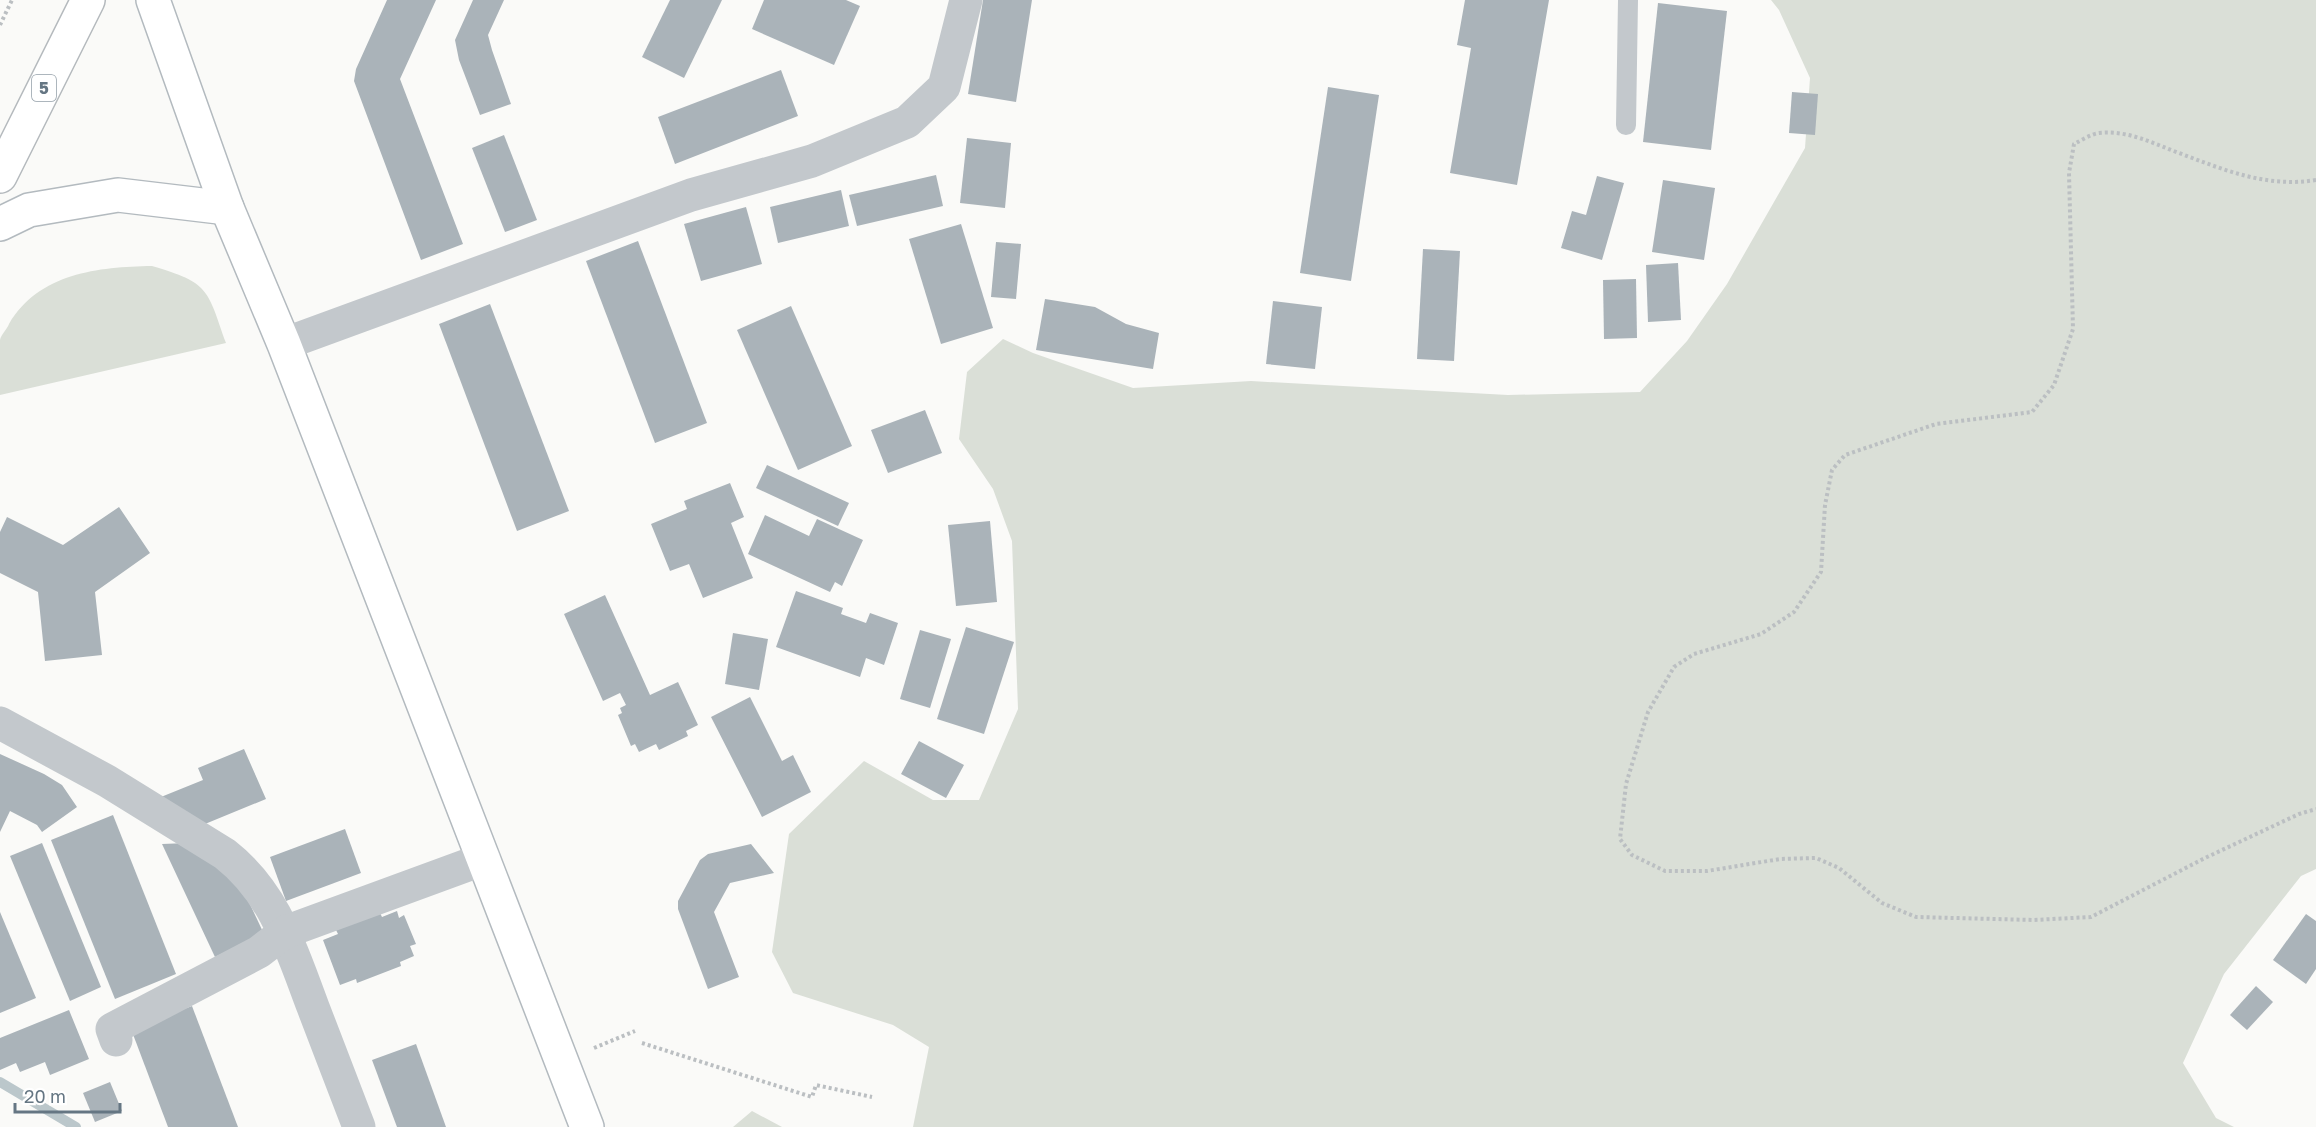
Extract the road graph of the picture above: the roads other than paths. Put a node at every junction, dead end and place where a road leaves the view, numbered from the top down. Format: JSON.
{"nodes":[{"id":1,"x":88,"y":0,"type":"edge"},
{"id":2,"x":153,"y":0,"type":"edge"},
{"id":3,"x":966,"y":0,"type":"edge"},
{"id":4,"x":1628,"y":0,"type":"edge"},
{"id":5,"x":1626,"y":125,"type":"dead end"},
{"id":6,"x":0,"y":176,"type":"edge"},
{"id":7,"x":227,"y":208,"type":"junction"},
{"id":8,"x":0,"y":224,"type":"edge"},
{"id":9,"x":284,"y":344,"type":"junction"},
{"id":10,"x":0,"y":723,"type":"edge"},
{"id":11,"x":484,"y":859,"type":"junction"},
{"id":12,"x":285,"y":932,"type":"junction"},
{"id":13,"x":116,"y":1040,"type":"dead end"},
{"id":14,"x":359,"y":1127,"type":"edge"},
{"id":15,"x":587,"y":1127,"type":"edge"}],
"edges":[{"from":1,"to":6,"type":"main road","number":"5"},
{"from":2,"to":7,"type":"main road"},
{"from":3,"to":9,"type":"street"},
{"from":4,"to":5,"type":"lane"},
{"from":7,"to":8,"type":"main road"},
{"from":7,"to":9,"type":"main road"},
{"from":9,"to":11,"type":"main road"},
{"from":10,"to":12,"type":"street"},
{"from":11,"to":12,"type":"street"},
{"from":11,"to":15,"type":"main road"},
{"from":12,"to":13,"type":"street"},
{"from":12,"to":14,"type":"street"}]}
